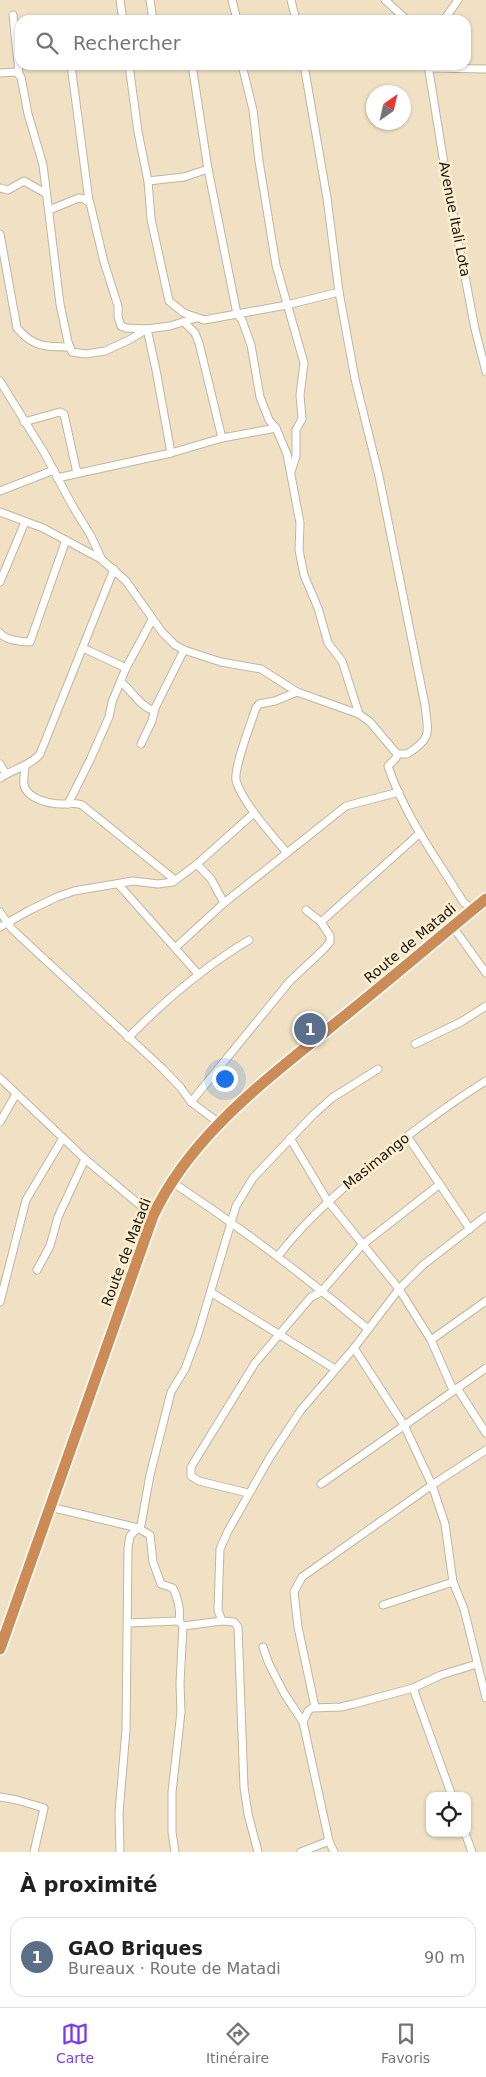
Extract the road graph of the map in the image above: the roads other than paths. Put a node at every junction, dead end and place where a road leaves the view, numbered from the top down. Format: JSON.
{"nodes":[{"id":1,"x":120,"y":0,"type":"edge"},
{"id":2,"x":150,"y":0,"type":"edge"},
{"id":3,"x":232,"y":0,"type":"edge"},
{"id":4,"x":291,"y":0,"type":"edge"},
{"id":5,"x":385,"y":0,"type":"edge"},
{"id":6,"x":458,"y":0,"type":"edge"},
{"id":7,"x":13,"y":15,"type":"dead end"},
{"id":8,"x":122,"y":15,"type":"edge"},
{"id":9,"x":152,"y":15,"type":"edge"},
{"id":10,"x":236,"y":15,"type":"edge"},
{"id":11,"x":293,"y":15,"type":"edge"},
{"id":12,"x":402,"y":15,"type":"edge"},
{"id":13,"x":448,"y":15,"type":"edge"},
{"id":14,"x":15,"y":34,"type":"edge"},
{"id":15,"x":471,"y":68,"type":"edge"},
{"id":16,"x":486,"y":69,"type":"edge"},
{"id":17,"x":19,"y":70,"type":"edge"},
{"id":18,"x":72,"y":70,"type":"edge"},
{"id":19,"x":130,"y":70,"type":"edge"},
{"id":20,"x":193,"y":70,"type":"edge"},
{"id":21,"x":243,"y":70,"type":"edge"},
{"id":22,"x":305,"y":70,"type":"edge"},
{"id":23,"x":429,"y":70,"type":"edge"},
{"id":24,"x":0,"y":73,"type":"edge"},
{"id":25,"x":19,"y":73,"type":"junction"},
{"id":26,"x":208,"y":169,"type":"junction"},
{"id":27,"x":148,"y":181,"type":"junction"},
{"id":28,"x":0,"y":188,"type":"edge"},
{"id":29,"x":45,"y":193,"type":"junction"},
{"id":30,"x":89,"y":201,"type":"junction"},
{"id":31,"x":48,"y":210,"type":"junction"},
{"id":32,"x":0,"y":234,"type":"edge"},
{"id":33,"x":339,"y":292,"type":"junction"},
{"id":34,"x":287,"y":305,"type":"junction"},
{"id":35,"x":237,"y":314,"type":"junction"},
{"id":36,"x":196,"y":318,"type":"junction"},
{"id":37,"x":185,"y":323,"type":"junction"},
{"id":38,"x":147,"y":329,"type":"junction"},
{"id":39,"x":69,"y":347,"type":"junction"},
{"id":40,"x":486,"y":372,"type":"edge"},
{"id":41,"x":0,"y":381,"type":"edge"},
{"id":42,"x":24,"y":422,"type":"junction"},
{"id":43,"x":276,"y":428,"type":"junction"},
{"id":44,"x":222,"y":438,"type":"junction"},
{"id":45,"x":171,"y":453,"type":"junction"},
{"id":46,"x":54,"y":470,"type":"junction"},
{"id":47,"x":291,"y":472,"type":"junction"},
{"id":48,"x":77,"y":473,"type":"junction"},
{"id":49,"x":57,"y":478,"type":"junction"},
{"id":50,"x":1,"y":489,"type":"edge"},
{"id":51,"x":0,"y":512,"type":"edge"},
{"id":52,"x":25,"y":522,"type":"junction"},
{"id":53,"x":66,"y":540,"type":"junction"},
{"id":54,"x":101,"y":559,"type":"junction"},
{"id":55,"x":114,"y":569,"type":"junction"},
{"id":56,"x":0,"y":582,"type":"edge"},
{"id":57,"x":152,"y":620,"type":"junction"},
{"id":58,"x":0,"y":633,"type":"edge"},
{"id":59,"x":83,"y":648,"type":"junction"},
{"id":60,"x":184,"y":650,"type":"junction"},
{"id":61,"x":126,"y":668,"type":"junction"},
{"id":62,"x":121,"y":682,"type":"junction"},
{"id":63,"x":297,"y":692,"type":"junction"},
{"id":64,"x":155,"y":708,"type":"junction"},
{"id":65,"x":359,"y":714,"type":"junction"},
{"id":66,"x":141,"y":744,"type":"dead end"},
{"id":67,"x":398,"y":754,"type":"junction"},
{"id":68,"x":0,"y":764,"type":"edge"},
{"id":69,"x":25,"y":765,"type":"junction"},
{"id":70,"x":3,"y":776,"type":"edge"},
{"id":71,"x":399,"y":792,"type":"junction"},
{"id":72,"x":68,"y":804,"type":"junction"},
{"id":73,"x":254,"y":813,"type":"junction"},
{"id":74,"x":420,"y":832,"type":"junction"},
{"id":75,"x":287,"y":853,"type":"junction"},
{"id":76,"x":197,"y":864,"type":"junction"},
{"id":77,"x":175,"y":880,"type":"junction"},
{"id":78,"x":119,"y":885,"type":"junction"},
{"id":79,"x":486,"y":899,"type":"edge"},
{"id":80,"x":224,"y":902,"type":"junction"},
{"id":81,"x":474,"y":909,"type":"junction"},
{"id":82,"x":306,"y":910,"type":"dead end"},
{"id":83,"x":0,"y":912,"type":"edge"},
{"id":84,"x":321,"y":922,"type":"junction"},
{"id":85,"x":3,"y":925,"type":"edge"},
{"id":86,"x":453,"y":928,"type":"junction"},
{"id":87,"x":249,"y":940,"type":"dead end"},
{"id":88,"x":175,"y":948,"type":"junction"},
{"id":89,"x":486,"y":973,"type":"edge"},
{"id":90,"x":199,"y":975,"type":"junction"},
{"id":91,"x":486,"y":1006,"type":"edge"},
{"id":92,"x":128,"y":1038,"type":"junction"},
{"id":93,"x":415,"y":1044,"type":"dead end"},
{"id":94,"x":378,"y":1068,"type":"dead end"},
{"id":95,"x":0,"y":1078,"type":"edge"},
{"id":96,"x":486,"y":1081,"type":"edge"},
{"id":97,"x":16,"y":1094,"type":"junction"},
{"id":98,"x":190,"y":1102,"type":"junction"},
{"id":99,"x":0,"y":1122,"type":"edge"},
{"id":100,"x":219,"y":1123,"type":"junction"},
{"id":101,"x":407,"y":1136,"type":"junction"},
{"id":102,"x":63,"y":1138,"type":"junction"},
{"id":103,"x":290,"y":1138,"type":"junction"},
{"id":104,"x":85,"y":1159,"type":"junction"},
{"id":105,"x":172,"y":1182,"type":"junction"},
{"id":106,"x":440,"y":1184,"type":"junction"},
{"id":107,"x":327,"y":1200,"type":"junction"},
{"id":108,"x":153,"y":1216,"type":"junction"},
{"id":109,"x":486,"y":1216,"type":"edge"},
{"id":110,"x":231,"y":1221,"type":"junction"},
{"id":111,"x":470,"y":1229,"type":"junction"},
{"id":112,"x":362,"y":1245,"type":"junction"},
{"id":113,"x":278,"y":1256,"type":"junction"},
{"id":114,"x":37,"y":1270,"type":"dead end"},
{"id":115,"x":399,"y":1289,"type":"junction"},
{"id":116,"x":321,"y":1292,"type":"junction"},
{"id":117,"x":212,"y":1293,"type":"junction"},
{"id":118,"x":486,"y":1301,"type":"edge"},
{"id":119,"x":0,"y":1302,"type":"edge"},
{"id":120,"x":368,"y":1329,"type":"junction"},
{"id":121,"x":280,"y":1335,"type":"junction"},
{"id":122,"x":431,"y":1340,"type":"junction"},
{"id":123,"x":354,"y":1348,"type":"junction"},
{"id":124,"x":486,"y":1368,"type":"edge"},
{"id":125,"x":335,"y":1370,"type":"junction"},
{"id":126,"x":455,"y":1389,"type":"junction"},
{"id":127,"x":404,"y":1425,"type":"junction"},
{"id":128,"x":486,"y":1433,"type":"edge"},
{"id":129,"x":486,"y":1450,"type":"edge"},
{"id":130,"x":321,"y":1484,"type":"dead end"},
{"id":131,"x":432,"y":1485,"type":"junction"},
{"id":132,"x":248,"y":1493,"type":"junction"},
{"id":133,"x":50,"y":1507,"type":"junction"},
{"id":134,"x":138,"y":1528,"type":"junction"},
{"id":135,"x":453,"y":1582,"type":"junction"},
{"id":136,"x":383,"y":1606,"type":"dead end"},
{"id":137,"x":222,"y":1621,"type":"junction"},
{"id":138,"x":128,"y":1623,"type":"junction"},
{"id":139,"x":181,"y":1624,"type":"junction"},
{"id":140,"x":263,"y":1647,"type":"dead end"},
{"id":141,"x":0,"y":1649,"type":"edge"},
{"id":142,"x":477,"y":1664,"type":"junction"},
{"id":143,"x":413,"y":1688,"type":"junction"},
{"id":144,"x":486,"y":1698,"type":"edge"},
{"id":145,"x":315,"y":1707,"type":"junction"},
{"id":146,"x":303,"y":1722,"type":"junction"},
{"id":147,"x":451,"y":1792,"type":"edge"},
{"id":148,"x":0,"y":1797,"type":"edge"},
{"id":149,"x":466,"y":1837,"type":"edge"},
{"id":150,"x":329,"y":1841,"type":"junction"},
{"id":151,"x":34,"y":1852,"type":"edge"},
{"id":152,"x":120,"y":1852,"type":"edge"},
{"id":153,"x":175,"y":1852,"type":"edge"},
{"id":154,"x":258,"y":1852,"type":"edge"},
{"id":155,"x":301,"y":1852,"type":"edge"},
{"id":156,"x":334,"y":1852,"type":"edge"},
{"id":157,"x":472,"y":1852,"type":"edge"}],
"edges":[{"from":1,"to":8,"type":"street"},
{"from":2,"to":9,"type":"street"},
{"from":3,"to":10,"type":"street"},
{"from":4,"to":11,"type":"street"},
{"from":5,"to":12,"type":"street"},
{"from":6,"to":13,"type":"street"},
{"from":7,"to":14,"type":"street"},
{"from":15,"to":16,"type":"street"},
{"from":17,"to":25,"type":"street"},
{"from":18,"to":30,"type":"street"},
{"from":19,"to":27,"type":"street"},
{"from":20,"to":26,"type":"street"},
{"from":21,"to":34,"type":"street"},
{"from":22,"to":33,"type":"street"},
{"from":23,"to":40,"type":"street","name":"Avenue Itali Lota"},
{"from":24,"to":25,"type":"street"},
{"from":25,"to":29,"type":"street"},
{"from":26,"to":27,"type":"street"},
{"from":26,"to":35,"type":"street"},
{"from":27,"to":36,"type":"street"},
{"from":28,"to":29,"type":"street"},
{"from":29,"to":31,"type":"street"},
{"from":30,"to":31,"type":"street"},
{"from":30,"to":38,"type":"street"},
{"from":31,"to":39,"type":"street"},
{"from":32,"to":39,"type":"street"},
{"from":33,"to":34,"type":"street"},
{"from":33,"to":67,"type":"street"},
{"from":34,"to":35,"type":"street"},
{"from":34,"to":47,"type":"street"},
{"from":35,"to":36,"type":"street"},
{"from":35,"to":43,"type":"street"},
{"from":36,"to":37,"type":"street"},
{"from":37,"to":38,"type":"street"},
{"from":37,"to":44,"type":"street"},
{"from":38,"to":39,"type":"street"},
{"from":38,"to":45,"type":"street"},
{"from":41,"to":42,"type":"street"},
{"from":42,"to":46,"type":"street"},
{"from":42,"to":48,"type":"street"},
{"from":43,"to":44,"type":"street"},
{"from":43,"to":47,"type":"street"},
{"from":44,"to":45,"type":"street"},
{"from":45,"to":48,"type":"street"},
{"from":46,"to":49,"type":"street"},
{"from":46,"to":50,"type":"street"},
{"from":47,"to":65,"type":"street"},
{"from":48,"to":49,"type":"street"},
{"from":49,"to":54,"type":"street"},
{"from":51,"to":52,"type":"street"},
{"from":52,"to":53,"type":"street"},
{"from":52,"to":56,"type":"street"},
{"from":53,"to":54,"type":"street"},
{"from":53,"to":58,"type":"street"},
{"from":54,"to":55,"type":"street"},
{"from":55,"to":57,"type":"street"},
{"from":55,"to":59,"type":"street"},
{"from":57,"to":60,"type":"street"},
{"from":57,"to":61,"type":"street"},
{"from":59,"to":61,"type":"street"},
{"from":59,"to":69,"type":"street"},
{"from":60,"to":63,"type":"street"},
{"from":60,"to":64,"type":"street"},
{"from":61,"to":62,"type":"street"},
{"from":62,"to":64,"type":"street"},
{"from":62,"to":72,"type":"street"},
{"from":63,"to":65,"type":"street"},
{"from":63,"to":73,"type":"street"},
{"from":64,"to":66,"type":"street"},
{"from":65,"to":67,"type":"street"},
{"from":67,"to":71,"type":"street"},
{"from":68,"to":70,"type":"street"},
{"from":69,"to":70,"type":"street"},
{"from":69,"to":72,"type":"street"},
{"from":71,"to":74,"type":"street"},
{"from":71,"to":75,"type":"street"},
{"from":72,"to":77,"type":"street"},
{"from":73,"to":75,"type":"street"},
{"from":73,"to":76,"type":"street"},
{"from":74,"to":81,"type":"street"},
{"from":74,"to":84,"type":"street"},
{"from":75,"to":80,"type":"street"},
{"from":76,"to":77,"type":"street"},
{"from":76,"to":80,"type":"street"},
{"from":77,"to":78,"type":"street"},
{"from":78,"to":85,"type":"street"},
{"from":78,"to":88,"type":"street"},
{"from":79,"to":81,"type":"highway","name":"Route de Matadi"},
{"from":80,"to":88,"type":"street"},
{"from":81,"to":86,"type":"highway","name":"Route de Matadi"},
{"from":82,"to":84,"type":"street"},
{"from":83,"to":85,"type":"street"},
{"from":84,"to":98,"type":"street"},
{"from":85,"to":92,"type":"street"},
{"from":86,"to":89,"type":"street"},
{"from":86,"to":100,"type":"highway","name":"Route de Matadi"},
{"from":87,"to":90,"type":"street"},
{"from":88,"to":90,"type":"street"},
{"from":90,"to":92,"type":"street"},
{"from":91,"to":93,"type":"street"},
{"from":92,"to":98,"type":"street"},
{"from":94,"to":103,"type":"street"},
{"from":95,"to":97,"type":"street"},
{"from":96,"to":101,"type":"street","name":"Masimango"},
{"from":97,"to":99,"type":"street"},
{"from":97,"to":102,"type":"street"},
{"from":98,"to":100,"type":"street"},
{"from":100,"to":105,"type":"highway","name":"Route de Matadi"},
{"from":101,"to":106,"type":"street"},
{"from":101,"to":107,"type":"street","name":"Masimango"},
{"from":102,"to":104,"type":"street"},
{"from":102,"to":119,"type":"street"},
{"from":103,"to":107,"type":"street"},
{"from":103,"to":110,"type":"street"},
{"from":104,"to":108,"type":"street"},
{"from":104,"to":114,"type":"street"},
{"from":105,"to":108,"type":"highway","name":"Route de Matadi"},
{"from":105,"to":110,"type":"street"},
{"from":106,"to":111,"type":"street"},
{"from":106,"to":112,"type":"street"},
{"from":107,"to":112,"type":"street"},
{"from":107,"to":113,"type":"street","name":"Masimango"},
{"from":108,"to":133,"type":"highway","name":"Route de Matadi"},
{"from":109,"to":111,"type":"street"},
{"from":110,"to":113,"type":"street"},
{"from":110,"to":117,"type":"street"},
{"from":111,"to":115,"type":"street"},
{"from":112,"to":115,"type":"street"},
{"from":112,"to":116,"type":"street"},
{"from":113,"to":116,"type":"street"},
{"from":115,"to":120,"type":"street"},
{"from":115,"to":122,"type":"street"},
{"from":116,"to":120,"type":"street"},
{"from":116,"to":121,"type":"street"},
{"from":117,"to":121,"type":"street"},
{"from":117,"to":134,"type":"street"},
{"from":118,"to":122,"type":"street"},
{"from":120,"to":123,"type":"street"},
{"from":121,"to":125,"type":"street"},
{"from":121,"to":132,"type":"street"},
{"from":122,"to":126,"type":"street"},
{"from":123,"to":125,"type":"street"},
{"from":123,"to":127,"type":"street"},
{"from":124,"to":126,"type":"street"},
{"from":125,"to":132,"type":"street"},
{"from":126,"to":127,"type":"street"},
{"from":126,"to":128,"type":"street"},
{"from":127,"to":130,"type":"street"},
{"from":127,"to":131,"type":"street"},
{"from":129,"to":131,"type":"street"},
{"from":131,"to":135,"type":"street"},
{"from":131,"to":145,"type":"street"},
{"from":132,"to":137,"type":"street"},
{"from":133,"to":134,"type":"street"},
{"from":133,"to":141,"type":"highway","name":"Route de Matadi"},
{"from":134,"to":138,"type":"street"},
{"from":134,"to":139,"type":"street"},
{"from":135,"to":136,"type":"street"},
{"from":135,"to":142,"type":"street"},
{"from":137,"to":139,"type":"street"},
{"from":137,"to":154,"type":"street"},
{"from":138,"to":139,"type":"street"},
{"from":138,"to":152,"type":"street"},
{"from":139,"to":153,"type":"street"},
{"from":140,"to":146,"type":"street"},
{"from":142,"to":143,"type":"street"},
{"from":142,"to":144,"type":"street"},
{"from":143,"to":145,"type":"street"},
{"from":143,"to":147,"type":"street"},
{"from":145,"to":146,"type":"street"},
{"from":146,"to":150,"type":"street"},
{"from":148,"to":151,"type":"street"},
{"from":149,"to":157,"type":"street"},
{"from":150,"to":155,"type":"street"},
{"from":150,"to":156,"type":"street"}]}
